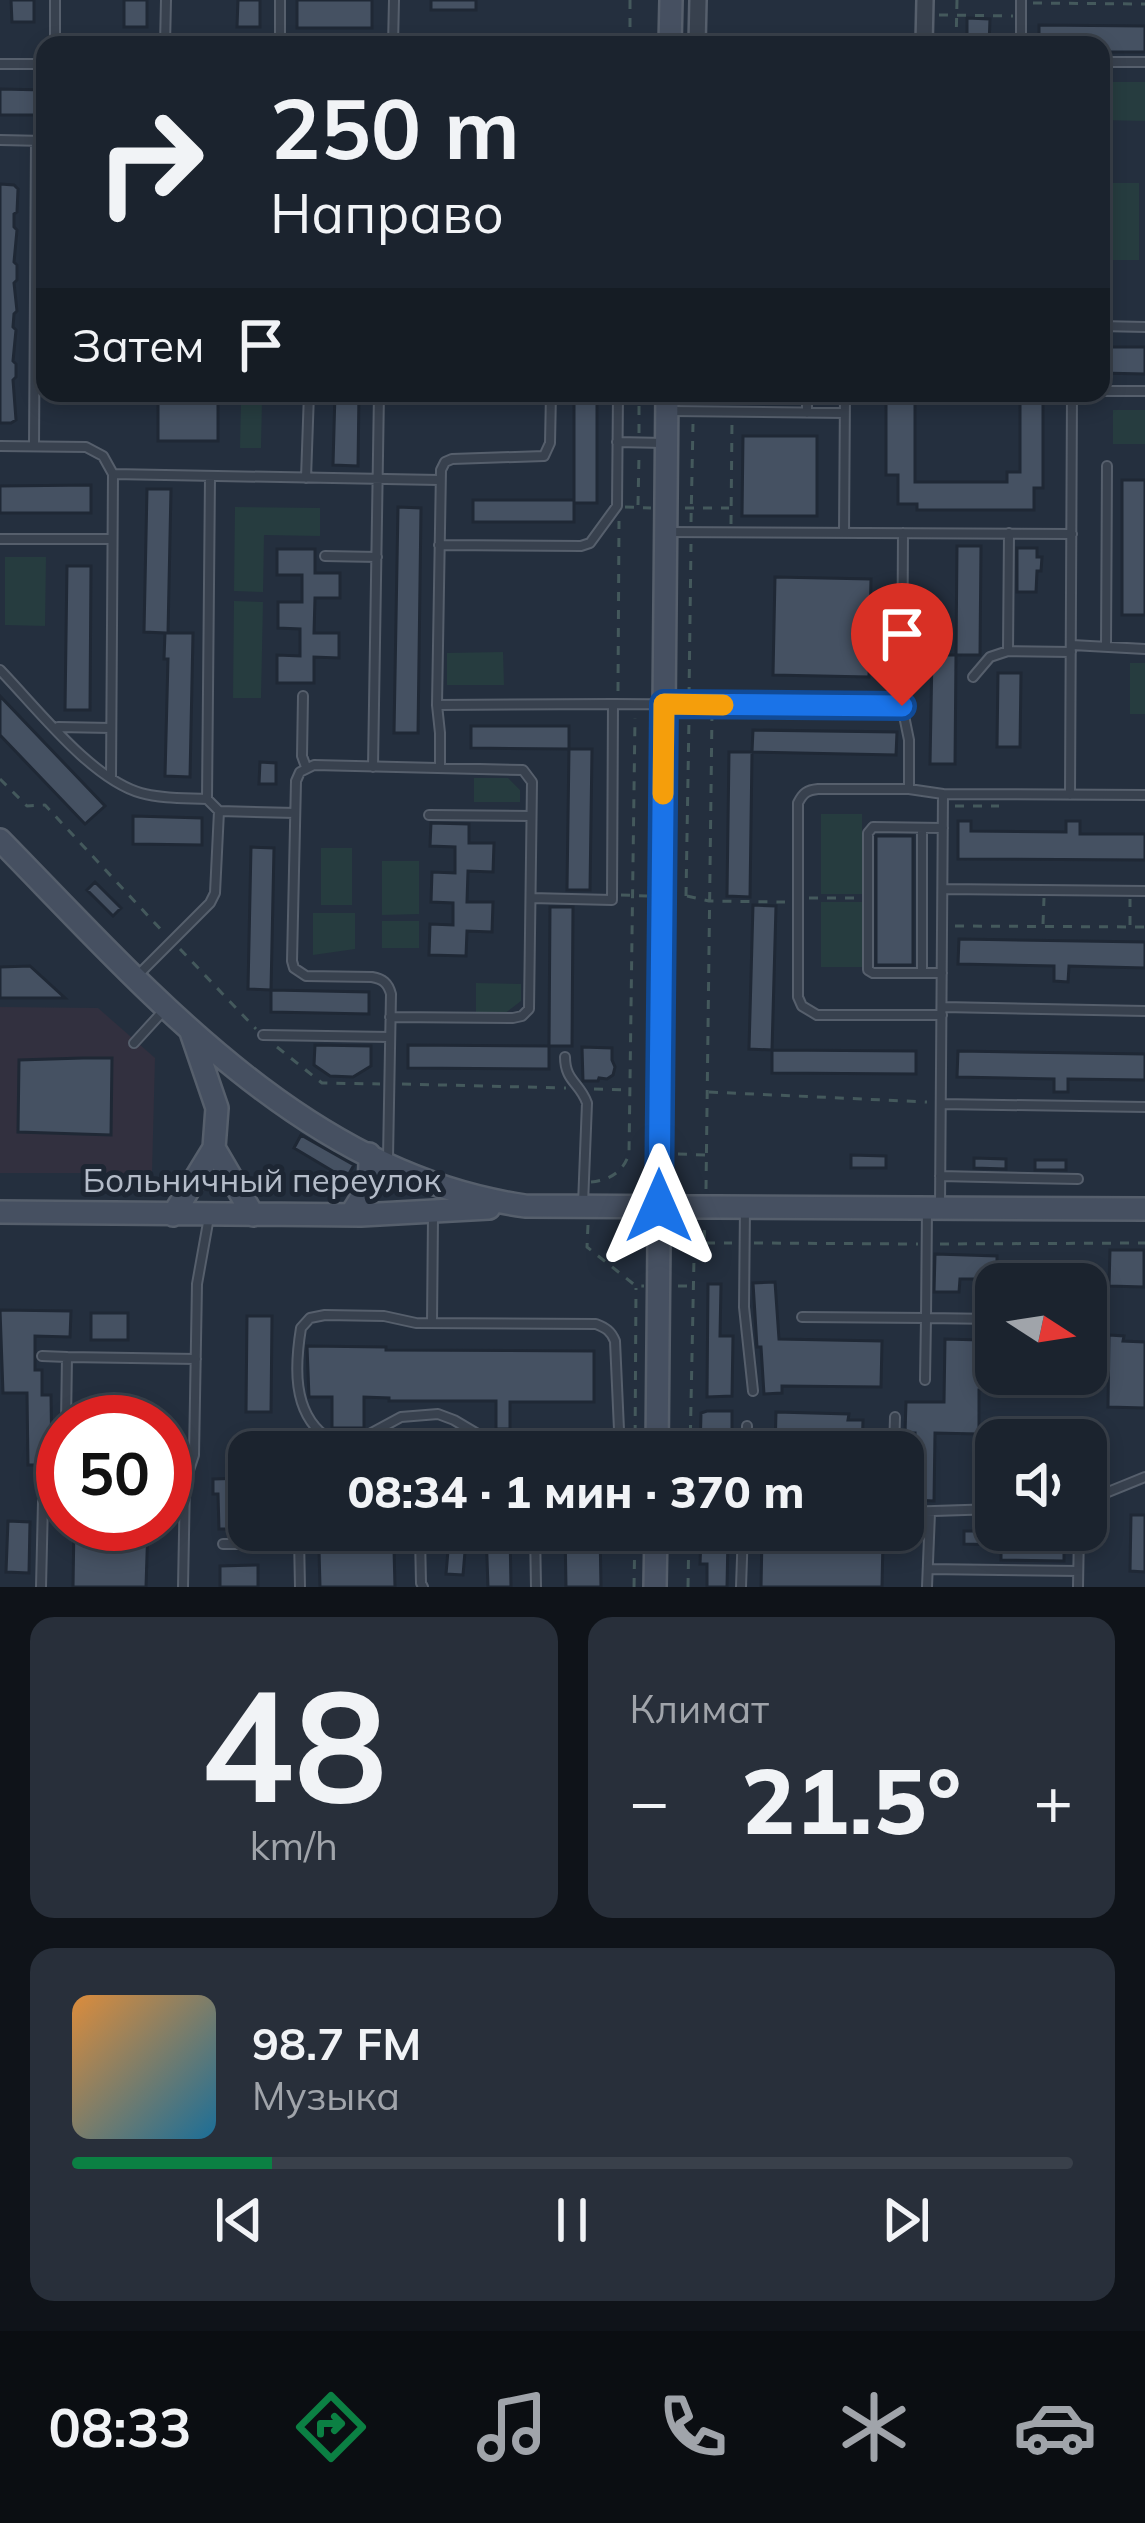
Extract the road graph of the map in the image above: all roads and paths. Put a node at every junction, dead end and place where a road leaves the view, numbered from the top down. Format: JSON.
{"nodes":[{"id":1,"x":55,"y":0,"type":"edge"},
{"id":2,"x":166,"y":0,"type":"edge"},
{"id":3,"x":280,"y":0,"type":"edge"},
{"id":4,"x":394,"y":0,"type":"edge"},
{"id":5,"x":630,"y":0,"type":"edge"},
{"id":6,"x":670,"y":0,"type":"edge"},
{"id":7,"x":698,"y":0,"type":"edge"},
{"id":8,"x":957,"y":0,"type":"edge"},
{"id":9,"x":1022,"y":1,"type":"edge"},
{"id":10,"x":1145,"y":4,"type":"edge"},
{"id":11,"x":925,"y":8,"type":"edge"},
{"id":12,"x":957,"y":15,"type":"junction"},
{"id":13,"x":1021,"y":16,"type":"junction"},
{"id":14,"x":55,"y":36,"type":"edge"},
{"id":15,"x":165,"y":36,"type":"edge"},
{"id":16,"x":280,"y":36,"type":"edge"},
{"id":17,"x":393,"y":36,"type":"edge"},
{"id":18,"x":630,"y":36,"type":"edge"},
{"id":19,"x":670,"y":36,"type":"edge"},
{"id":20,"x":698,"y":36,"type":"edge"},
{"id":21,"x":956,"y":36,"type":"edge"},
{"id":22,"x":1021,"y":36,"type":"edge"},
{"id":23,"x":1110,"y":62,"type":"edge"},
{"id":24,"x":1145,"y":62,"type":"edge"},
{"id":25,"x":0,"y":64,"type":"edge"},
{"id":26,"x":36,"y":64,"type":"edge"},
{"id":27,"x":0,"y":140,"type":"edge"},
{"id":28,"x":36,"y":141,"type":"edge"},
{"id":29,"x":1110,"y":326,"type":"edge"},
{"id":30,"x":1145,"y":326,"type":"edge"},
{"id":31,"x":36,"y":359,"type":"edge"},
{"id":32,"x":1110,"y":391,"type":"edge"},
{"id":33,"x":1145,"y":392,"type":"edge"},
{"id":34,"x":309,"y":402,"type":"edge"},
{"id":35,"x":379,"y":402,"type":"edge"},
{"id":36,"x":551,"y":402,"type":"edge"},
{"id":37,"x":618,"y":402,"type":"edge"},
{"id":38,"x":667,"y":402,"type":"edge"},
{"id":39,"x":807,"y":402,"type":"edge"},
{"id":40,"x":844,"y":402,"type":"edge"},
{"id":41,"x":1072,"y":402,"type":"edge"},
{"id":42,"x":693,"y":411,"type":"junction"},
{"id":43,"x":732,"y":412,"type":"junction"},
{"id":44,"x":807,"y":413,"type":"junction"},
{"id":45,"x":844,"y":413,"type":"junction"},
{"id":46,"x":617,"y":442,"type":"junction"},
{"id":47,"x":666,"y":443,"type":"junction"},
{"id":48,"x":0,"y":446,"type":"edge"},
{"id":49,"x":34,"y":446,"type":"junction"},
{"id":50,"x":1107,"y":466,"type":"dead end"},
{"id":51,"x":113,"y":474,"type":"junction"},
{"id":52,"x":210,"y":476,"type":"junction"},
{"id":53,"x":306,"y":478,"type":"junction"},
{"id":54,"x":378,"y":479,"type":"junction"},
{"id":55,"x":439,"y":480,"type":"junction"},
{"id":56,"x":619,"y":506,"type":"dead end"},
{"id":57,"x":714,"y":508,"type":"dead end"},
{"id":58,"x":731,"y":508,"type":"junction"},
{"id":59,"x":666,"y":532,"type":"junction"},
{"id":60,"x":692,"y":532,"type":"junction"},
{"id":61,"x":731,"y":532,"type":"junction"},
{"id":62,"x":844,"y":533,"type":"junction"},
{"id":63,"x":903,"y":533,"type":"junction"},
{"id":64,"x":1009,"y":533,"type":"junction"},
{"id":65,"x":1072,"y":534,"type":"junction"},
{"id":66,"x":0,"y":539,"type":"edge"},
{"id":67,"x":112,"y":539,"type":"junction"},
{"id":68,"x":438,"y":545,"type":"junction"},
{"id":69,"x":326,"y":556,"type":"dead end"},
{"id":70,"x":376,"y":557,"type":"junction"},
{"id":71,"x":1106,"y":647,"type":"junction"},
{"id":72,"x":1072,"y":648,"type":"junction"},
{"id":73,"x":1145,"y":649,"type":"edge"},
{"id":74,"x":1008,"y":651,"type":"junction"},
{"id":75,"x":0,"y":670,"type":"edge"},
{"id":76,"x":973,"y":677,"type":"dead end"},
{"id":77,"x":303,"y":696,"type":"dead end"},
{"id":78,"x":613,"y":704,"type":"junction"},
{"id":79,"x":627,"y":704,"type":"junction"},
{"id":80,"x":664,"y":704,"type":"junction"},
{"id":81,"x":689,"y":704,"type":"junction"},
{"id":82,"x":437,"y":705,"type":"junction"},
{"id":83,"x":712,"y":705,"type":"junction"},
{"id":84,"x":902,"y":706,"type":"junction"},
{"id":85,"x":55,"y":727,"type":"junction"},
{"id":86,"x":110,"y":728,"type":"junction"},
{"id":87,"x":374,"y":766,"type":"junction"},
{"id":88,"x":306,"y":767,"type":"junction"},
{"id":89,"x":440,"y":767,"type":"junction"},
{"id":90,"x":0,"y":778,"type":"edge"},
{"id":91,"x":110,"y":778,"type":"junction"},
{"id":92,"x":910,"y":789,"type":"junction"},
{"id":93,"x":943,"y":794,"type":"junction"},
{"id":94,"x":1070,"y":795,"type":"junction"},
{"id":95,"x":1145,"y":795,"type":"edge"},
{"id":96,"x":207,"y":799,"type":"junction"},
{"id":97,"x":219,"y":812,"type":"junction"},
{"id":98,"x":295,"y":813,"type":"junction"},
{"id":99,"x":429,"y":815,"type":"dead end"},
{"id":100,"x":531,"y":816,"type":"junction"},
{"id":101,"x":922,"y":828,"type":"junction"},
{"id":102,"x":943,"y":828,"type":"junction"},
{"id":103,"x":0,"y":840,"type":"edge"},
{"id":104,"x":943,"y":889,"type":"junction"},
{"id":105,"x":1044,"y":890,"type":"junction"},
{"id":106,"x":1130,"y":891,"type":"junction"},
{"id":107,"x":1145,"y":891,"type":"edge"},
{"id":108,"x":613,"y":895,"type":"junction"},
{"id":109,"x":633,"y":896,"type":"junction"},
{"id":110,"x":662,"y":896,"type":"junction"},
{"id":111,"x":531,"y":898,"type":"junction"},
{"id":112,"x":868,"y":898,"type":"junction"},
{"id":113,"x":798,"y":900,"type":"junction"},
{"id":114,"x":710,"y":901,"type":"junction"},
{"id":115,"x":943,"y":926,"type":"junction"},
{"id":116,"x":1043,"y":926,"type":"junction"},
{"id":117,"x":1130,"y":927,"type":"junction"},
{"id":118,"x":1145,"y":927,"type":"edge"},
{"id":119,"x":172,"y":941,"type":"junction"},
{"id":120,"x":922,"y":973,"type":"junction"},
{"id":121,"x":942,"y":973,"type":"junction"},
{"id":122,"x":135,"y":978,"type":"junction"},
{"id":123,"x":166,"y":1007,"type":"junction"},
{"id":124,"x":942,"y":1011,"type":"junction"},
{"id":125,"x":1145,"y":1011,"type":"edge"},
{"id":126,"x":390,"y":1017,"type":"junction"},
{"id":127,"x":191,"y":1031,"type":"junction"},
{"id":128,"x":263,"y":1035,"type":"junction"},
{"id":129,"x":390,"y":1037,"type":"junction"},
{"id":130,"x":134,"y":1043,"type":"dead end"},
{"id":131,"x":565,"y":1057,"type":"dead end"},
{"id":132,"x":254,"y":1083,"type":"junction"},
{"id":133,"x":389,"y":1084,"type":"junction"},
{"id":134,"x":579,"y":1088,"type":"junction"},
{"id":135,"x":630,"y":1090,"type":"junction"},
{"id":136,"x":707,"y":1092,"type":"junction"},
{"id":137,"x":941,"y":1104,"type":"junction"},
{"id":138,"x":1145,"y":1107,"type":"edge"},
{"id":139,"x":217,"y":1108,"type":"junction"},
{"id":140,"x":214,"y":1148,"type":"junction"},
{"id":141,"x":706,"y":1154,"type":"dead end"},
{"id":142,"x":378,"y":1159,"type":"junction"},
{"id":143,"x":940,"y":1176,"type":"junction"},
{"id":144,"x":1078,"y":1179,"type":"dead end"},
{"id":145,"x":589,"y":1182,"type":"dead end"},
{"id":146,"x":525,"y":1206,"type":"junction"},
{"id":147,"x":583,"y":1206,"type":"junction"},
{"id":148,"x":659,"y":1206,"type":"junction"},
{"id":149,"x":746,"y":1206,"type":"junction"},
{"id":150,"x":933,"y":1207,"type":"junction"},
{"id":151,"x":1145,"y":1209,"type":"edge"},
{"id":152,"x":0,"y":1212,"type":"edge"},
{"id":153,"x":433,"y":1212,"type":"junction"},
{"id":154,"x":173,"y":1215,"type":"junction"},
{"id":155,"x":209,"y":1215,"type":"junction"},
{"id":156,"x":253,"y":1215,"type":"junction"},
{"id":157,"x":350,"y":1215,"type":"junction"},
{"id":158,"x":704,"y":1243,"type":"dead end"},
{"id":159,"x":587,"y":1247,"type":"dead end"},
{"id":160,"x":648,"y":1286,"type":"junction"},
{"id":161,"x":694,"y":1286,"type":"dead end"},
{"id":162,"x":802,"y":1317,"type":"dead end"},
{"id":163,"x":926,"y":1318,"type":"junction"},
{"id":164,"x":975,"y":1319,"type":"edge"},
{"id":165,"x":432,"y":1323,"type":"junction"},
{"id":166,"x":42,"y":1356,"type":"dead end"},
{"id":167,"x":68,"y":1357,"type":"junction"},
{"id":168,"x":196,"y":1360,"type":"junction"},
{"id":169,"x":925,"y":1381,"type":"dead end"},
{"id":170,"x":753,"y":1391,"type":"dead end"},
{"id":171,"x":67,"y":1395,"type":"edge"},
{"id":172,"x":895,"y":1417,"type":"dead end"},
{"id":173,"x":747,"y":1426,"type":"dead end"},
{"id":174,"x":318,"y":1431,"type":"edge"},
{"id":175,"x":375,"y":1431,"type":"edge"},
{"id":176,"x":473,"y":1431,"type":"edge"},
{"id":177,"x":619,"y":1431,"type":"edge"},
{"id":178,"x":637,"y":1431,"type":"edge"},
{"id":179,"x":656,"y":1431,"type":"edge"},
{"id":180,"x":690,"y":1431,"type":"edge"},
{"id":181,"x":747,"y":1431,"type":"edge"},
{"id":182,"x":895,"y":1431,"type":"edge"},
{"id":183,"x":192,"y":1461,"type":"edge"},
{"id":184,"x":1145,"y":1477,"type":"edge"},
{"id":185,"x":1107,"y":1492,"type":"edge"},
{"id":186,"x":975,"y":1511,"type":"edge"},
{"id":187,"x":924,"y":1514,"type":"edge"},
{"id":188,"x":930,"y":1514,"type":"junction"},
{"id":189,"x":223,"y":1544,"type":"dead end"},
{"id":190,"x":228,"y":1544,"type":"edge"},
{"id":191,"x":42,"y":1551,"type":"edge"},
{"id":192,"x":184,"y":1551,"type":"edge"},
{"id":193,"x":299,"y":1551,"type":"edge"},
{"id":194,"x":421,"y":1551,"type":"edge"},
{"id":195,"x":535,"y":1551,"type":"edge"},
{"id":196,"x":634,"y":1551,"type":"edge"},
{"id":197,"x":656,"y":1551,"type":"edge"},
{"id":198,"x":689,"y":1551,"type":"edge"},
{"id":199,"x":742,"y":1551,"type":"edge"},
{"id":200,"x":1078,"y":1551,"type":"edge"},
{"id":201,"x":928,"y":1569,"type":"junction"},
{"id":202,"x":1078,"y":1571,"type":"junction"},
{"id":203,"x":422,"y":1586,"type":"edge"},
{"id":204,"x":41,"y":1587,"type":"edge"},
{"id":205,"x":183,"y":1587,"type":"edge"},
{"id":206,"x":300,"y":1587,"type":"edge"},
{"id":207,"x":536,"y":1587,"type":"edge"},
{"id":208,"x":634,"y":1587,"type":"edge"},
{"id":209,"x":656,"y":1587,"type":"edge"},
{"id":210,"x":688,"y":1587,"type":"edge"},
{"id":211,"x":741,"y":1587,"type":"edge"},
{"id":212,"x":927,"y":1587,"type":"edge"},
{"id":213,"x":1078,"y":1587,"type":"edge"}],
"edges":[{"from":1,"to":14,"type":"lane"},
{"from":2,"to":15,"type":"lane"},
{"from":3,"to":16,"type":"lane"},
{"from":4,"to":17,"type":"lane"},
{"from":5,"to":18,"type":"path"},
{"from":6,"to":19,"type":"street"},
{"from":7,"to":20,"type":"street"},
{"from":8,"to":12,"type":"path"},
{"from":9,"to":10,"type":"path"},
{"from":9,"to":13,"type":"lane"},
{"from":11,"to":12,"type":"path"},
{"from":12,"to":13,"type":"path"},
{"from":12,"to":21,"type":"path"},
{"from":13,"to":22,"type":"lane"},
{"from":23,"to":24,"type":"lane"},
{"from":25,"to":26,"type":"lane"},
{"from":27,"to":28,"type":"lane"},
{"from":29,"to":30,"type":"lane"},
{"from":31,"to":49,"type":"lane"},
{"from":32,"to":33,"type":"lane"},
{"from":34,"to":53,"type":"lane"},
{"from":35,"to":54,"type":"lane"},
{"from":36,"to":55,"type":"lane"},
{"from":37,"to":46,"type":"lane"},
{"from":38,"to":42,"type":"lane"},
{"from":38,"to":47,"type":"street"},
{"from":39,"to":44,"type":"lane"},
{"from":40,"to":45,"type":"lane"},
{"from":41,"to":65,"type":"lane"},
{"from":42,"to":43,"type":"lane"},
{"from":42,"to":60,"type":"path"},
{"from":43,"to":44,"type":"lane"},
{"from":43,"to":58,"type":"path"},
{"from":44,"to":45,"type":"lane"},
{"from":45,"to":62,"type":"lane"},
{"from":46,"to":47,"type":"lane"},
{"from":46,"to":68,"type":"lane"},
{"from":47,"to":59,"type":"street"},
{"from":48,"to":49,"type":"lane"},
{"from":49,"to":51,"type":"lane"},
{"from":50,"to":71,"type":"lane"},
{"from":51,"to":52,"type":"lane"},
{"from":51,"to":67,"type":"lane"},
{"from":52,"to":53,"type":"lane"},
{"from":52,"to":96,"type":"lane"},
{"from":53,"to":54,"type":"lane"},
{"from":54,"to":55,"type":"lane"},
{"from":54,"to":70,"type":"lane"},
{"from":55,"to":68,"type":"lane"},
{"from":56,"to":79,"type":"path"},
{"from":57,"to":58,"type":"path"},
{"from":58,"to":61,"type":"path"},
{"from":59,"to":60,"type":"lane"},
{"from":59,"to":80,"type":"street"},
{"from":60,"to":61,"type":"lane"},
{"from":60,"to":81,"type":"path"},
{"from":61,"to":62,"type":"lane"},
{"from":62,"to":63,"type":"lane"},
{"from":63,"to":64,"type":"lane"},
{"from":63,"to":84,"type":"lane"},
{"from":64,"to":65,"type":"lane"},
{"from":64,"to":74,"type":"lane"},
{"from":65,"to":72,"type":"lane"},
{"from":66,"to":67,"type":"lane"},
{"from":67,"to":86,"type":"lane"},
{"from":68,"to":82,"type":"lane"},
{"from":69,"to":70,"type":"lane"},
{"from":70,"to":87,"type":"lane"},
{"from":71,"to":72,"type":"lane"},
{"from":71,"to":73,"type":"lane"},
{"from":72,"to":74,"type":"lane"},
{"from":72,"to":94,"type":"lane"},
{"from":74,"to":76,"type":"lane"},
{"from":75,"to":85,"type":"lane"},
{"from":77,"to":88,"type":"lane"},
{"from":78,"to":79,"type":"lane"},
{"from":78,"to":82,"type":"lane"},
{"from":78,"to":108,"type":"lane"},
{"from":79,"to":80,"type":"lane"},
{"from":79,"to":109,"type":"path"},
{"from":80,"to":81,"type":"lane"},
{"from":80,"to":110,"type":"street"},
{"from":81,"to":83,"type":"lane"},
{"from":81,"to":114,"type":"path"},
{"from":82,"to":89,"type":"lane"},
{"from":83,"to":84,"type":"lane"},
{"from":83,"to":114,"type":"path"},
{"from":84,"to":92,"type":"lane"},
{"from":85,"to":86,"type":"lane"},
{"from":85,"to":91,"type":"lane"},
{"from":86,"to":91,"type":"lane"},
{"from":87,"to":88,"type":"lane"},
{"from":87,"to":89,"type":"lane"},
{"from":88,"to":98,"type":"lane"},
{"from":89,"to":100,"type":"lane"},
{"from":90,"to":119,"type":"path"},
{"from":91,"to":96,"type":"lane"},
{"from":92,"to":93,"type":"lane"},
{"from":92,"to":113,"type":"lane"},
{"from":93,"to":94,"type":"lane"},
{"from":93,"to":102,"type":"lane"},
{"from":94,"to":95,"type":"lane"},
{"from":96,"to":97,"type":"lane"},
{"from":97,"to":98,"type":"lane"},
{"from":97,"to":119,"type":"lane"},
{"from":98,"to":126,"type":"lane"},
{"from":99,"to":100,"type":"lane"},
{"from":100,"to":111,"type":"lane"},
{"from":101,"to":102,"type":"lane"},
{"from":101,"to":112,"type":"lane"},
{"from":101,"to":120,"type":"lane"},
{"from":102,"to":104,"type":"lane"},
{"from":103,"to":122,"type":"street"},
{"from":104,"to":105,"type":"lane"},
{"from":104,"to":115,"type":"lane"},
{"from":105,"to":106,"type":"lane"},
{"from":105,"to":116,"type":"path"},
{"from":106,"to":107,"type":"lane"},
{"from":106,"to":117,"type":"path"},
{"from":108,"to":109,"type":"path"},
{"from":108,"to":111,"type":"lane"},
{"from":109,"to":110,"type":"path"},
{"from":109,"to":135,"type":"path"},
{"from":110,"to":148,"type":"street"},
{"from":111,"to":126,"type":"lane"},
{"from":112,"to":113,"type":"path"},
{"from":112,"to":120,"type":"lane"},
{"from":113,"to":114,"type":"path"},
{"from":113,"to":124,"type":"lane"},
{"from":114,"to":136,"type":"path"},
{"from":115,"to":116,"type":"path"},
{"from":115,"to":121,"type":"lane"},
{"from":116,"to":117,"type":"path"},
{"from":117,"to":118,"type":"path"},
{"from":119,"to":122,"type":"lane"},
{"from":119,"to":128,"type":"path"},
{"from":120,"to":121,"type":"lane"},
{"from":121,"to":124,"type":"lane"},
{"from":122,"to":123,"type":"street"},
{"from":123,"to":127,"type":"street"},
{"from":123,"to":130,"type":"lane"},
{"from":124,"to":125,"type":"lane"},
{"from":124,"to":137,"type":"lane"},
{"from":126,"to":129,"type":"lane"},
{"from":127,"to":132,"type":"street"},
{"from":127,"to":139,"type":"street"},
{"from":128,"to":129,"type":"lane"},
{"from":128,"to":133,"type":"path"},
{"from":129,"to":133,"type":"lane"},
{"from":131,"to":134,"type":"lane"},
{"from":132,"to":139,"type":"street"},
{"from":132,"to":142,"type":"street"},
{"from":133,"to":134,"type":"path"},
{"from":133,"to":142,"type":"lane"},
{"from":134,"to":135,"type":"path"},
{"from":134,"to":147,"type":"lane"},
{"from":135,"to":145,"type":"path"},
{"from":136,"to":137,"type":"path"},
{"from":136,"to":141,"type":"path"},
{"from":137,"to":138,"type":"lane"},
{"from":137,"to":143,"type":"lane"},
{"from":139,"to":140,"type":"street"},
{"from":140,"to":154,"type":"street"},
{"from":140,"to":156,"type":"street"},
{"from":142,"to":146,"type":"street"},
{"from":142,"to":157,"type":"street"},
{"from":143,"to":144,"type":"lane"},
{"from":143,"to":150,"type":"lane"},
{"from":146,"to":147,"type":"street"},
{"from":146,"to":153,"type":"street","name":"Больничный переулок"},
{"from":147,"to":148,"type":"street"},
{"from":148,"to":149,"type":"street"},
{"from":148,"to":160,"type":"street"},
{"from":149,"to":150,"type":"street"},
{"from":149,"to":170,"type":"lane"},
{"from":150,"to":151,"type":"street"},
{"from":150,"to":163,"type":"lane"},
{"from":152,"to":154,"type":"street","name":"Больничный переулок"},
{"from":153,"to":157,"type":"street","name":"Больничный переулок"},
{"from":153,"to":165,"type":"lane"},
{"from":154,"to":155,"type":"street","name":"Больничный переулок"},
{"from":155,"to":156,"type":"street","name":"Больничный переулок"},
{"from":155,"to":168,"type":"lane"},
{"from":156,"to":157,"type":"street","name":"Больничный переулок"},
{"from":158,"to":180,"type":"path"},
{"from":159,"to":160,"type":"path"},
{"from":160,"to":161,"type":"path"},
{"from":160,"to":178,"type":"path"},
{"from":160,"to":179,"type":"street"},
{"from":162,"to":163,"type":"lane"},
{"from":163,"to":164,"type":"lane"},
{"from":163,"to":169,"type":"lane"},
{"from":165,"to":174,"type":"lane"},
{"from":165,"to":177,"type":"lane"},
{"from":166,"to":167,"type":"lane"},
{"from":167,"to":168,"type":"lane"},
{"from":167,"to":171,"type":"lane"},
{"from":168,"to":183,"type":"lane"},
{"from":172,"to":182,"type":"lane"},
{"from":173,"to":181,"type":"lane"},
{"from":175,"to":176,"type":"lane"},
{"from":184,"to":185,"type":"lane"},
{"from":186,"to":188,"type":"lane"},
{"from":187,"to":188,"type":"lane"},
{"from":188,"to":201,"type":"lane"},
{"from":189,"to":190,"type":"lane"},
{"from":191,"to":204,"type":"lane"},
{"from":192,"to":205,"type":"lane"},
{"from":193,"to":206,"type":"lane"},
{"from":194,"to":203,"type":"lane"},
{"from":195,"to":207,"type":"lane"},
{"from":196,"to":208,"type":"path"},
{"from":197,"to":209,"type":"street"},
{"from":198,"to":210,"type":"path"},
{"from":199,"to":211,"type":"lane"},
{"from":200,"to":202,"type":"lane"},
{"from":201,"to":202,"type":"lane"},
{"from":201,"to":212,"type":"lane"},
{"from":202,"to":213,"type":"lane"}]}
